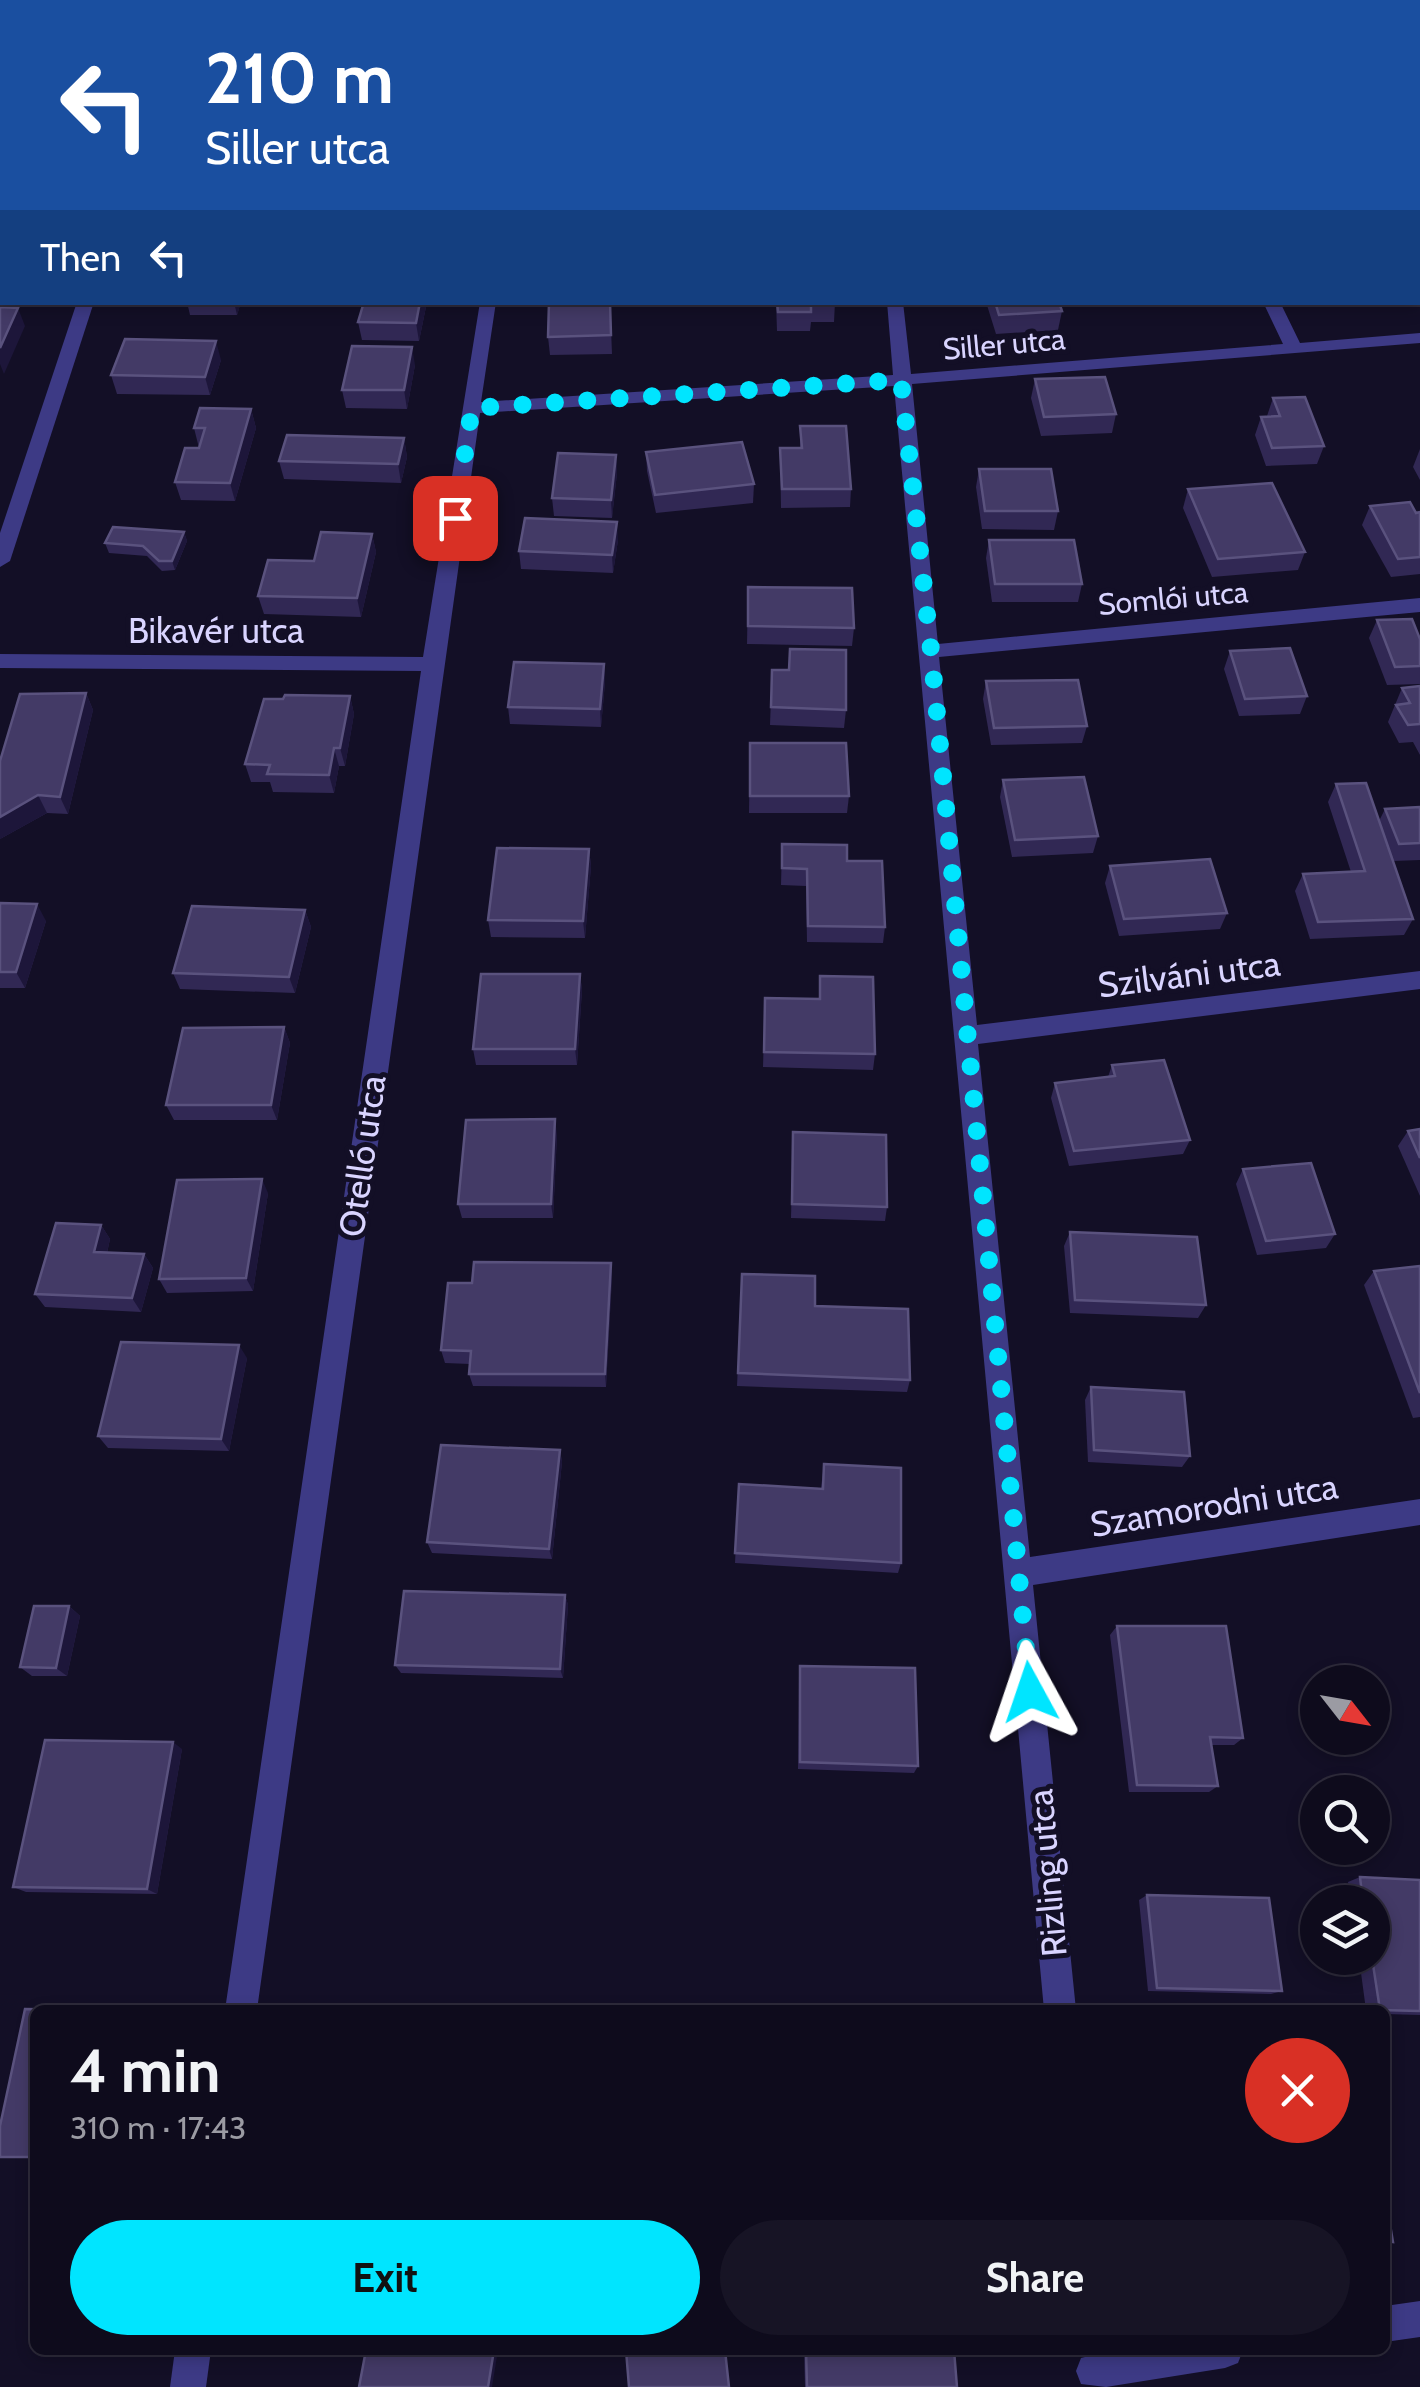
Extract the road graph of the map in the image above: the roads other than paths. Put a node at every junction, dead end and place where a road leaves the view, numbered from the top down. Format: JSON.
{"nodes":[{"id":1,"x":85,"y":305,"type":"edge"},
{"id":2,"x":488,"y":305,"type":"edge"},
{"id":3,"x":895,"y":305,"type":"edge"},
{"id":4,"x":1273,"y":305,"type":"edge"},
{"id":5,"x":1420,"y":338,"type":"edge"},
{"id":6,"x":1294,"y":348,"type":"junction"},
{"id":7,"x":901,"y":380,"type":"junction"},
{"id":8,"x":472,"y":408,"type":"junction"},
{"id":9,"x":0,"y":561,"type":"edge"},
{"id":10,"x":1420,"y":605,"type":"edge"},
{"id":11,"x":931,"y":650,"type":"junction"},
{"id":12,"x":0,"y":660,"type":"edge"},
{"id":13,"x":432,"y":664,"type":"junction"},
{"id":14,"x":1420,"y":980,"type":"edge"},
{"id":15,"x":967,"y":1036,"type":"junction"},
{"id":16,"x":1420,"y":1512,"type":"edge"},
{"id":17,"x":1018,"y":1573,"type":"junction"},
{"id":18,"x":242,"y":2005,"type":"edge"},
{"id":19,"x":1060,"y":2005,"type":"edge"},
{"id":20,"x":1420,"y":2319,"type":"edge"},
{"id":21,"x":1390,"y":2323,"type":"edge"},
{"id":22,"x":192,"y":2355,"type":"edge"},
{"id":23,"x":1190,"y":2355,"type":"edge"},
{"id":24,"x":1093,"y":2369,"type":"edge"},
{"id":25,"x":188,"y":2387,"type":"edge"}],
"edges":[{"from":1,"to":9,"type":"street"},
{"from":2,"to":8,"type":"street","name":"Otelló utca"},
{"from":3,"to":7,"type":"street","name":"Rizling utca"},
{"from":4,"to":6,"type":"street"},
{"from":5,"to":6,"type":"street","name":"Siller utca"},
{"from":6,"to":7,"type":"street","name":"Siller utca"},
{"from":7,"to":8,"type":"street","name":"Siller utca"},
{"from":7,"to":11,"type":"street","name":"Rizling utca"},
{"from":8,"to":13,"type":"street","name":"Otelló utca"},
{"from":10,"to":11,"type":"street","name":"Somlói utca"},
{"from":11,"to":15,"type":"street","name":"Rizling utca"},
{"from":12,"to":13,"type":"street","name":"Bikavér utca"},
{"from":13,"to":18,"type":"street","name":"Otelló utca"},
{"from":14,"to":15,"type":"street","name":"Szilváni utca"},
{"from":15,"to":17,"type":"street","name":"Rizling utca"},
{"from":16,"to":17,"type":"street","name":"Szamorodni utca"},
{"from":17,"to":19,"type":"street","name":"Rizling utca"},
{"from":20,"to":21,"type":"street"},
{"from":22,"to":25,"type":"street"},
{"from":23,"to":24,"type":"street"}]}
